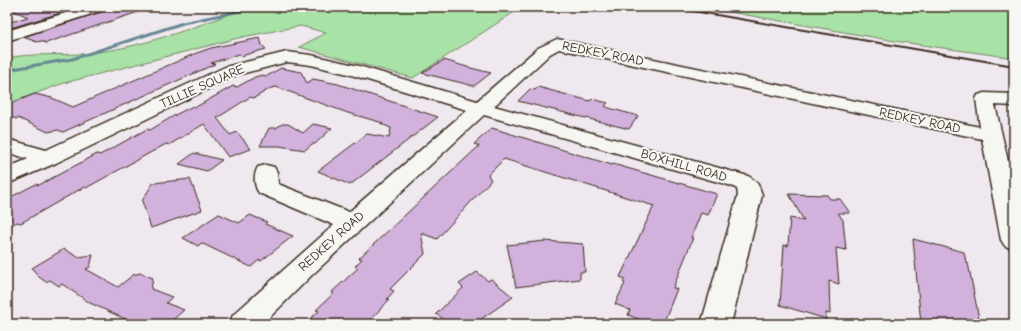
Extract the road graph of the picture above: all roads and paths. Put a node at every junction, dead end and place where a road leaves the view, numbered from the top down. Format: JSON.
{"nodes":[{"id":1,"x":99,"y":7,"type":"edge"},
{"id":2,"x":7,"y":36,"type":"edge"},
{"id":3,"x":1014,"y":100,"type":"edge"},
{"id":4,"x":481,"y":108,"type":"junction"},
{"id":5,"x":991,"y":135,"type":"junction"},
{"id":6,"x":7,"y":145,"type":"edge"},
{"id":7,"x":48,"y":158,"type":"junction"},
{"id":8,"x":266,"y":172,"type":"dead end"},
{"id":9,"x":7,"y":177,"type":"edge"},
{"id":10,"x":352,"y":223,"type":"junction"},
{"id":11,"x":1014,"y":240,"type":"edge"},
{"id":12,"x":244,"y":324,"type":"edge"},
{"id":13,"x":716,"y":324,"type":"edge"}],
"edges":[{"from":1,"to":2,"type":"street"},
{"from":3,"to":5,"type":"street"},
{"from":4,"to":5,"type":"street","name":"REDKEY ROAD"},
{"from":4,"to":7,"type":"street","name":"TILLIE SQUARE"},
{"from":4,"to":10,"type":"street","name":"REDKEY ROAD"},
{"from":4,"to":13,"type":"street","name":"BOXHILL ROAD"},
{"from":5,"to":11,"type":"street"},
{"from":6,"to":7,"type":"street"},
{"from":7,"to":9,"type":"street","name":"TILLIE SQUARE"},
{"from":8,"to":10,"type":"street"},
{"from":10,"to":12,"type":"street","name":"REDKEY ROAD"}]}
